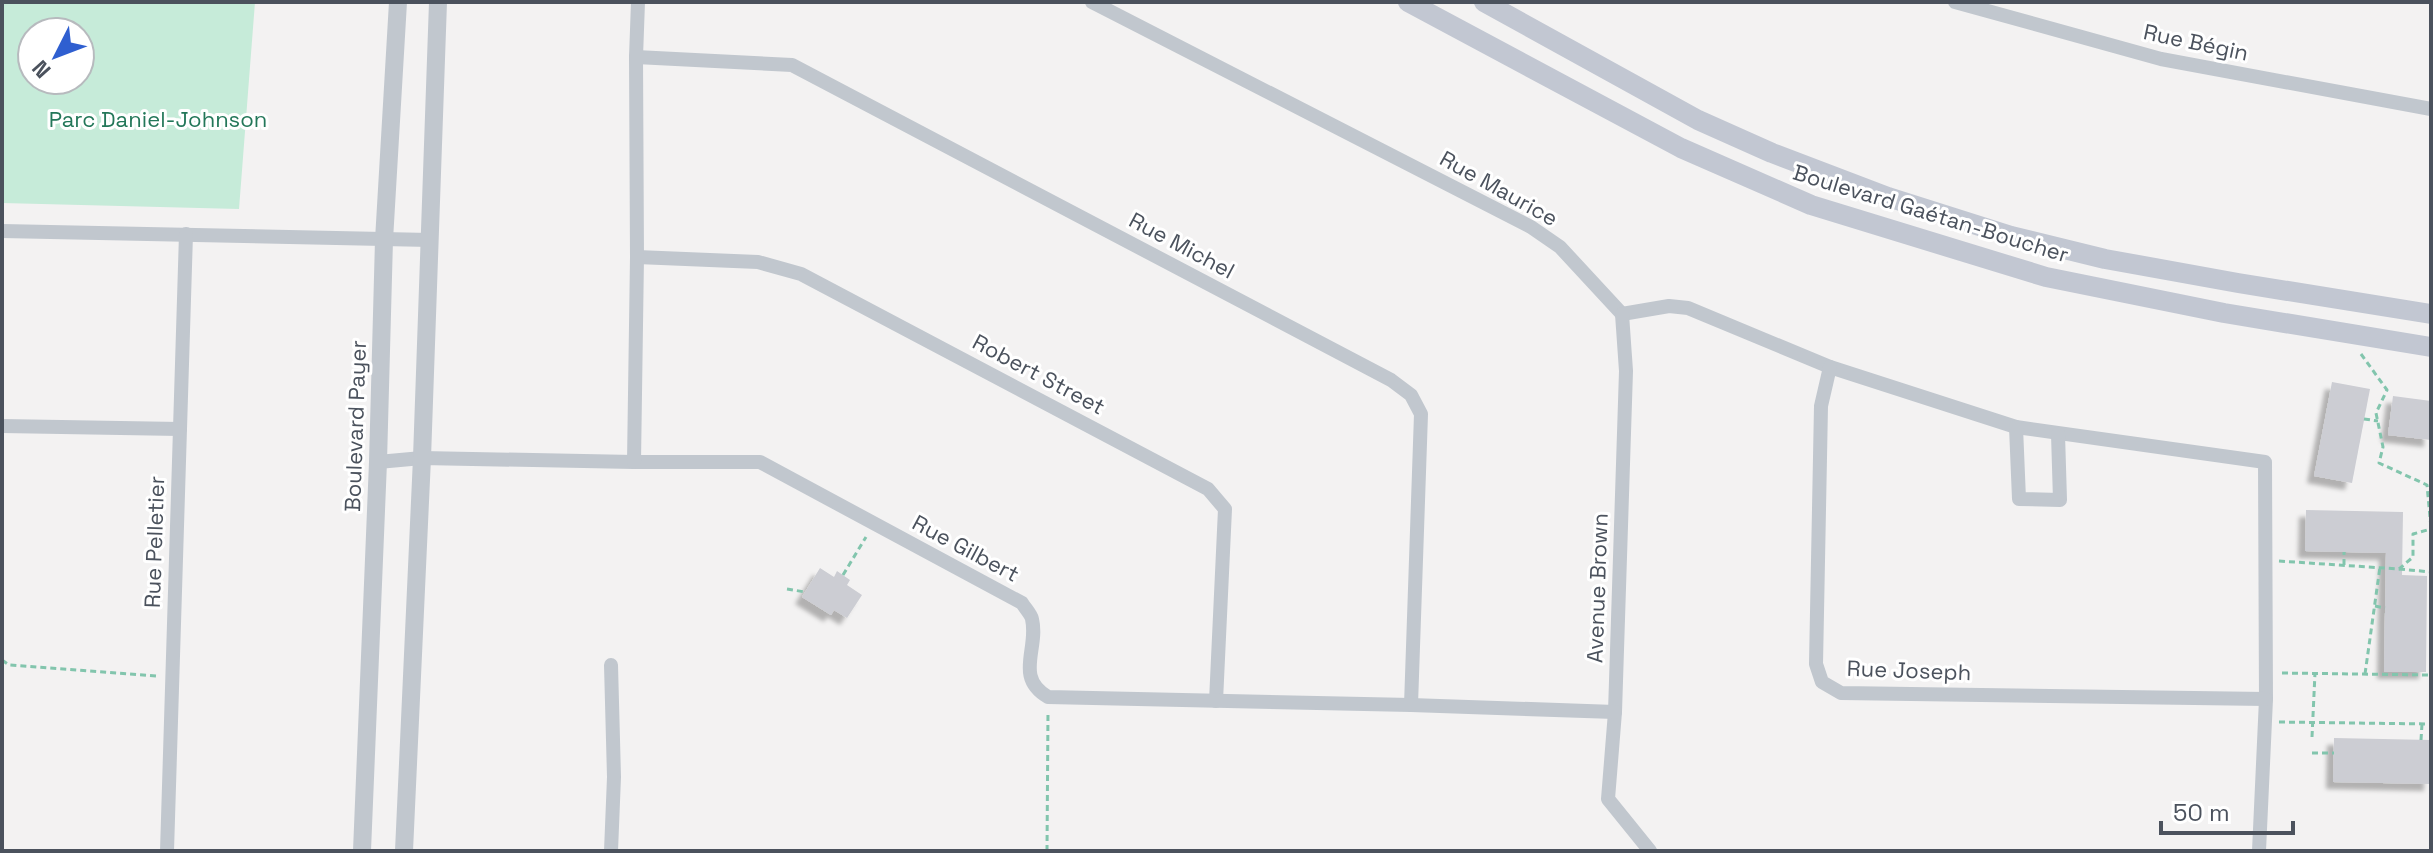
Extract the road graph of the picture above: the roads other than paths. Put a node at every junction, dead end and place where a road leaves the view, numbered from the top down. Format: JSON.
{"nodes":[{"id":1,"x":398,"y":2,"type":"edge"},
{"id":2,"x":438,"y":2,"type":"edge"},
{"id":3,"x":638,"y":2,"type":"edge"},
{"id":4,"x":1092,"y":2,"type":"edge"},
{"id":5,"x":1408,"y":2,"type":"edge"},
{"id":6,"x":1484,"y":2,"type":"edge"},
{"id":7,"x":1955,"y":2,"type":"edge"},
{"id":8,"x":636,"y":57,"type":"junction"},
{"id":9,"x":2431,"y":109,"type":"edge"},
{"id":10,"x":2,"y":231,"type":"edge"},
{"id":11,"x":186,"y":234,"type":"junction"},
{"id":12,"x":384,"y":240,"type":"junction"},
{"id":13,"x":430,"y":240,"type":"junction"},
{"id":14,"x":637,"y":257,"type":"junction"},
{"id":15,"x":1622,"y":314,"type":"junction"},
{"id":16,"x":2431,"y":314,"type":"edge"},
{"id":17,"x":2431,"y":347,"type":"edge"},
{"id":18,"x":1830,"y":367,"type":"junction"},
{"id":19,"x":2,"y":426,"type":"edge"},
{"id":20,"x":2016,"y":427,"type":"junction"},
{"id":21,"x":180,"y":429,"type":"junction"},
{"id":22,"x":2058,"y":434,"type":"junction"},
{"id":23,"x":422,"y":458,"type":"junction"},
{"id":24,"x":378,"y":462,"type":"junction"},
{"id":25,"x":634,"y":462,"type":"junction"},
{"id":26,"x":611,"y":665,"type":"dead end"},
{"id":27,"x":2266,"y":699,"type":"junction"},
{"id":28,"x":1216,"y":701,"type":"junction"},
{"id":29,"x":1411,"y":705,"type":"junction"},
{"id":30,"x":1615,"y":712,"type":"junction"},
{"id":31,"x":1647,"y":850,"type":"edge"},
{"id":32,"x":167,"y":851,"type":"edge"},
{"id":33,"x":362,"y":851,"type":"edge"},
{"id":34,"x":404,"y":851,"type":"edge"},
{"id":35,"x":611,"y":851,"type":"edge"},
{"id":36,"x":2259,"y":851,"type":"edge"}],
"edges":[{"from":1,"to":12,"type":"street","name":"Boulevard Payer"},
{"from":2,"to":13,"type":"street"},
{"from":3,"to":8,"type":"street"},
{"from":4,"to":15,"type":"street","name":"Rue Maurice"},
{"from":5,"to":17,"type":"main road","name":"Boulevard Gaétan-Boucher"},
{"from":6,"to":16,"type":"main road","name":"Boulevard Gaétan-Boucher"},
{"from":7,"to":9,"type":"street","name":"Rue Bégin"},
{"from":8,"to":14,"type":"street"},
{"from":8,"to":29,"type":"street","name":"Rue Michel"},
{"from":10,"to":11,"type":"street"},
{"from":11,"to":12,"type":"street"},
{"from":11,"to":21,"type":"street","name":"Rue Pelletier"},
{"from":12,"to":13,"type":"street"},
{"from":12,"to":24,"type":"street","name":"Boulevard Payer"},
{"from":13,"to":23,"type":"street"},
{"from":14,"to":25,"type":"street"},
{"from":14,"to":28,"type":"street","name":"Robert Street"},
{"from":15,"to":18,"type":"street"},
{"from":15,"to":30,"type":"street","name":"Avenue Brown"},
{"from":18,"to":20,"type":"street"},
{"from":18,"to":27,"type":"street","name":"Rue Joseph"},
{"from":19,"to":21,"type":"street"},
{"from":20,"to":22,"type":"street"},
{"from":20,"to":22,"type":"street"},
{"from":21,"to":32,"type":"street","name":"Rue Pelletier"},
{"from":22,"to":27,"type":"street"},
{"from":23,"to":24,"type":"street","name":"Rue Gilbert"},
{"from":23,"to":25,"type":"street","name":"Rue Gilbert"},
{"from":23,"to":34,"type":"street"},
{"from":24,"to":33,"type":"street","name":"Boulevard Payer"},
{"from":25,"to":28,"type":"street","name":"Rue Gilbert"},
{"from":26,"to":35,"type":"street"},
{"from":27,"to":36,"type":"street"},
{"from":28,"to":29,"type":"street"},
{"from":29,"to":30,"type":"street"},
{"from":30,"to":31,"type":"street","name":"Avenue Brown"}]}
